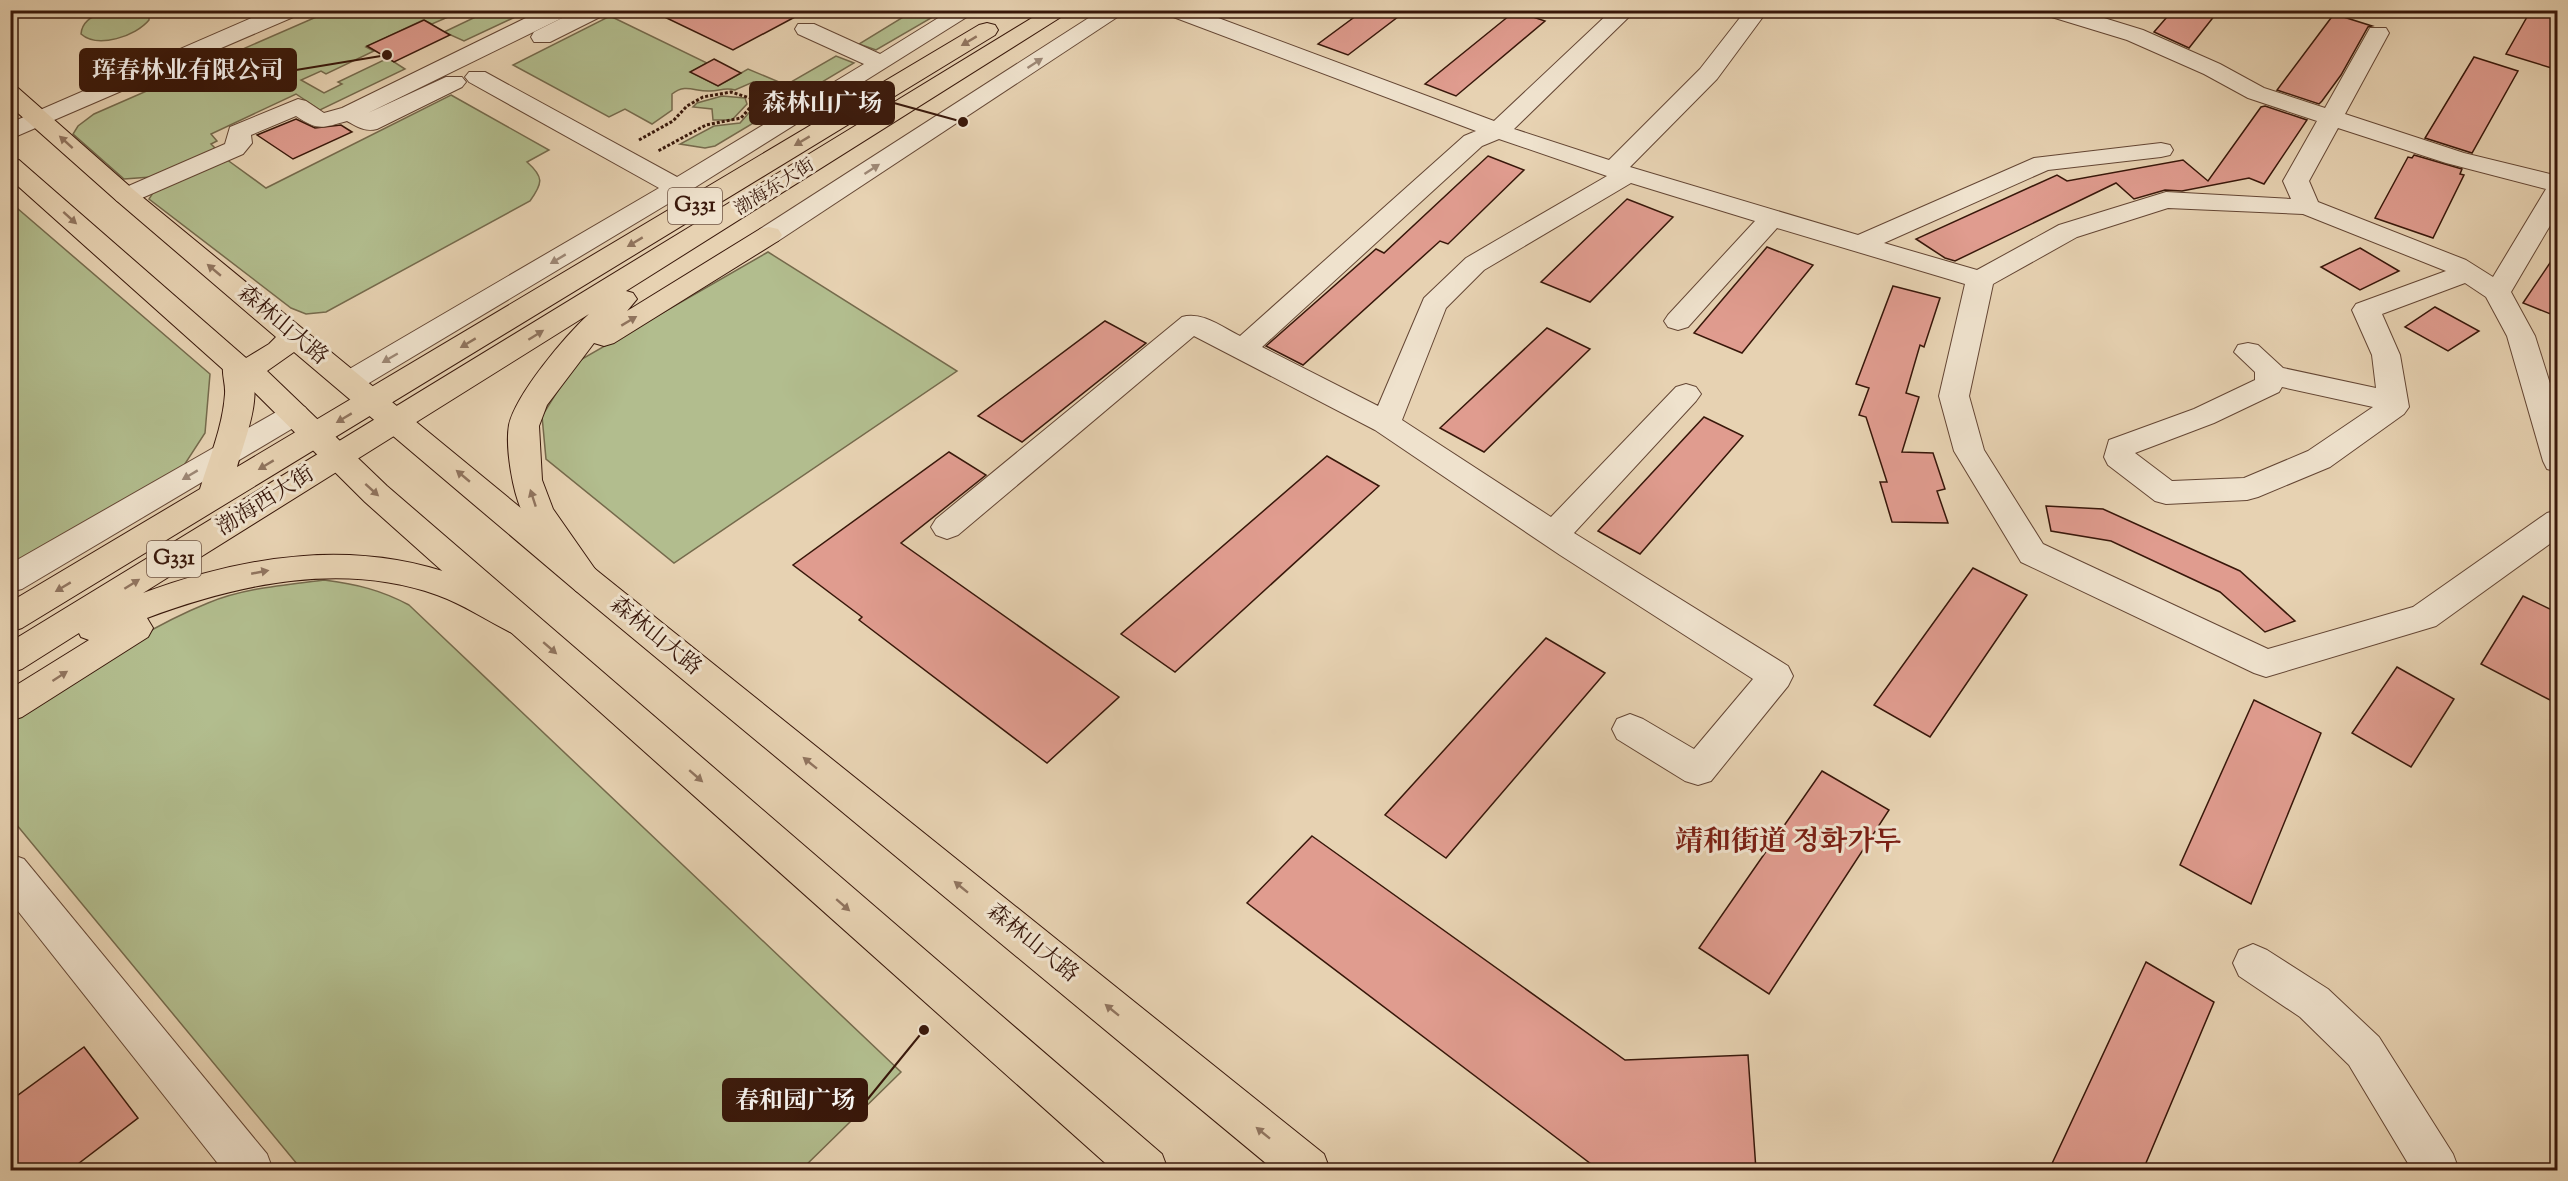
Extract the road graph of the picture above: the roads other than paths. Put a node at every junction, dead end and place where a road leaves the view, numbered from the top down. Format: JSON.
{"nodes":[{"id":1,"x":290,"y":10,"type":"edge"},
{"id":2,"x":560,"y":10,"type":"edge"},
{"id":3,"x":596,"y":10,"type":"edge"},
{"id":4,"x":1019,"y":10,"type":"edge"},
{"id":5,"x":1061,"y":10,"type":"edge"},
{"id":6,"x":1118,"y":10,"type":"edge"},
{"id":7,"x":1176,"y":10,"type":"edge"},
{"id":8,"x":1625,"y":10,"type":"edge"},
{"id":9,"x":1757,"y":10,"type":"edge"},
{"id":10,"x":2053,"y":10,"type":"edge"},
{"id":11,"x":955,"y":13,"type":"edge"},
{"id":12,"x":806,"y":29,"type":"dead end"},
{"id":13,"x":2378,"y":33,"type":"dead end"},
{"id":14,"x":881,"y":63,"type":"junction"},
{"id":15,"x":467,"y":72,"type":"junction"},
{"id":16,"x":10,"y":93,"type":"edge"},
{"id":17,"x":2331,"y":117,"type":"junction"},
{"id":18,"x":40,"y":119,"type":"junction"},
{"id":19,"x":1498,"y":131,"type":"junction"},
{"id":20,"x":10,"y":132,"type":"edge"},
{"id":21,"x":2161,"y":150,"type":"dead end"},
{"id":22,"x":10,"y":165,"type":"edge"},
{"id":23,"x":1621,"y":172,"type":"junction"},
{"id":24,"x":741,"y":178,"type":"junction"},
{"id":25,"x":2558,"y":184,"type":"edge"},
{"id":26,"x":677,"y":188,"type":"junction"},
{"id":27,"x":2558,"y":190,"type":"edge"},
{"id":28,"x":126,"y":196,"type":"junction"},
{"id":29,"x":2307,"y":207,"type":"junction"},
{"id":30,"x":1772,"y":218,"type":"junction"},
{"id":31,"x":770,"y":235,"type":"joint"},
{"id":32,"x":686,"y":242,"type":"junction"},
{"id":33,"x":1860,"y":244,"type":"junction"},
{"id":34,"x":2467,"y":273,"type":"junction"},
{"id":35,"x":1980,"y":280,"type":"junction"},
{"id":36,"x":2497,"y":292,"type":"junction"},
{"id":37,"x":1678,"y":321,"type":"dead end"},
{"id":38,"x":293,"y":336,"type":"junction"},
{"id":39,"x":1243,"y":349,"type":"junction"},
{"id":40,"x":2248,"y":352,"type":"dead end"},
{"id":41,"x":561,"y":363,"type":"junction"},
{"id":42,"x":242,"y":367,"type":"junction"},
{"id":43,"x":2269,"y":375,"type":"junction"},
{"id":44,"x":360,"y":391,"type":"junction"},
{"id":45,"x":1686,"y":394,"type":"dead end"},
{"id":46,"x":2393,"y":401,"type":"junction"},
{"id":47,"x":397,"y":422,"type":"junction"},
{"id":48,"x":1386,"y":423,"type":"junction"},
{"id":49,"x":316,"y":436,"type":"junction"},
{"id":50,"x":225,"y":454,"type":"junction"},
{"id":51,"x":2558,"y":461,"type":"edge"},
{"id":52,"x":214,"y":496,"type":"junction"},
{"id":53,"x":2558,"y":520,"type":"edge"},
{"id":54,"x":947,"y":527,"type":"dead end"},
{"id":55,"x":1553,"y":535,"type":"junction"},
{"id":56,"x":229,"y":579,"type":"junction"},
{"id":57,"x":10,"y":580,"type":"edge"},
{"id":58,"x":588,"y":582,"type":"junction"},
{"id":59,"x":10,"y":619,"type":"edge"},
{"id":60,"x":522,"y":623,"type":"junction"},
{"id":61,"x":10,"y":659,"type":"edge"},
{"id":62,"x":10,"y":669,"type":"edge"},
{"id":63,"x":10,"y":707,"type":"edge"},
{"id":64,"x":1630,"y":729,"type":"dead end"},
{"id":65,"x":10,"y":872,"type":"edge"},
{"id":66,"x":2253,"y":963,"type":"dead end"},
{"id":67,"x":251,"y":1170,"type":"edge"},
{"id":68,"x":1146,"y":1170,"type":"edge"},
{"id":69,"x":1308,"y":1170,"type":"edge"},
{"id":70,"x":2437,"y":1170,"type":"edge"}],
"edges":[{"from":1,"to":18,"type":"street"},
{"from":2,"to":15,"type":"street"},
{"from":3,"to":15,"type":"street"},
{"from":4,"to":24,"type":"main road","name":"渤海东大街","number":"G331","one_way":true},
{"from":5,"to":32,"type":"main road","name":"渤海东大街","number":"G331"},
{"from":31,"to":6,"type":"street","name":"渤海东大街","one_way":true},
{"from":7,"to":19,"type":"street"},
{"from":8,"to":19,"type":"street"},
{"from":9,"to":23,"type":"street"},
{"from":10,"to":17,"type":"street"},
{"from":11,"to":14,"type":"street"},
{"from":12,"to":14,"type":"street"},
{"from":13,"to":17,"type":"street"},
{"from":14,"to":26,"type":"street"},
{"from":15,"to":26,"type":"street"},
{"from":15,"to":28,"type":"street"},
{"from":16,"to":18,"type":"main road","name":"森林山大路"},
{"from":17,"to":25,"type":"street"},
{"from":17,"to":29,"type":"street"},
{"from":18,"to":20,"type":"street"},
{"from":28,"to":18,"type":"main road","name":"森林山大路","one_way":true},
{"from":19,"to":23,"type":"street"},
{"from":19,"to":39,"type":"street"},
{"from":21,"to":33,"type":"street"},
{"from":22,"to":42,"type":"main road","one_way":true},
{"from":23,"to":30,"type":"street"},
{"from":23,"to":48,"type":"street"},
{"from":24,"to":26,"type":"main road"},
{"from":24,"to":44,"type":"main road","name":"渤海东大街","number":"G331","one_way":true},
{"from":26,"to":44,"type":"street","one_way":true},
{"from":27,"to":36,"type":"street"},
{"from":38,"to":28,"type":"main road","name":"森林山大路","one_way":true},
{"from":29,"to":34,"type":"street"},
{"from":29,"to":35,"type":"street"},
{"from":30,"to":33,"type":"street"},
{"from":30,"to":37,"type":"street"},
{"from":41,"to":31,"type":"main road","one_way":true},
{"from":32,"to":41,"type":"main road"},
{"from":47,"to":32,"type":"main road","name":"渤海东大街","number":"G331","one_way":true},
{"from":33,"to":35,"type":"street"},
{"from":34,"to":36,"type":"street"},
{"from":34,"to":46,"type":"street"},
{"from":35,"to":53,"type":"street"},
{"from":36,"to":51,"type":"street"},
{"from":38,"to":42,"type":"main road"},
{"from":38,"to":44,"type":"main road","name":"森林山大路"},
{"from":39,"to":48,"type":"street"},
{"from":39,"to":54,"type":"street"},
{"from":40,"to":43,"type":"street"},
{"from":58,"to":41,"type":"main road","one_way":true},
{"from":42,"to":49,"type":"main road"},
{"from":42,"to":50,"type":"main road"},
{"from":43,"to":46,"type":"street"},
{"from":43,"to":46,"type":"street"},
{"from":44,"to":47,"type":"main road","name":"森林山大路"},
{"from":44,"to":49,"type":"main road","number":"G331","one_way":true},
{"from":45,"to":55,"type":"street"},
{"from":47,"to":49,"type":"main road","number":"G331"},
{"from":58,"to":47,"type":"main road","name":"森林山大路","one_way":true},
{"from":48,"to":55,"type":"street"},
{"from":49,"to":50,"type":"street"},
{"from":49,"to":52,"type":"main road","name":"渤海西大街","number":"G331","one_way":true},
{"from":49,"to":60,"type":"main road","one_way":true},
{"from":61,"to":49,"type":"main road","name":"渤海西大街","number":"G331","one_way":true},
{"from":50,"to":52,"type":"main road"},
{"from":50,"to":57,"type":"street","one_way":true},
{"from":52,"to":59,"type":"main road","name":"渤海西大街","number":"G331","one_way":true},
{"from":55,"to":64,"type":"street"},
{"from":56,"to":60,"type":"main road","one_way":true},
{"from":56,"to":62,"type":"main road"},
{"from":63,"to":56,"type":"main road","one_way":true},
{"from":69,"to":58,"type":"main road","name":"森林山大路","one_way":true},
{"from":60,"to":68,"type":"main road","one_way":true},
{"from":65,"to":67,"type":"street"},
{"from":66,"to":70,"type":"street"}]}
